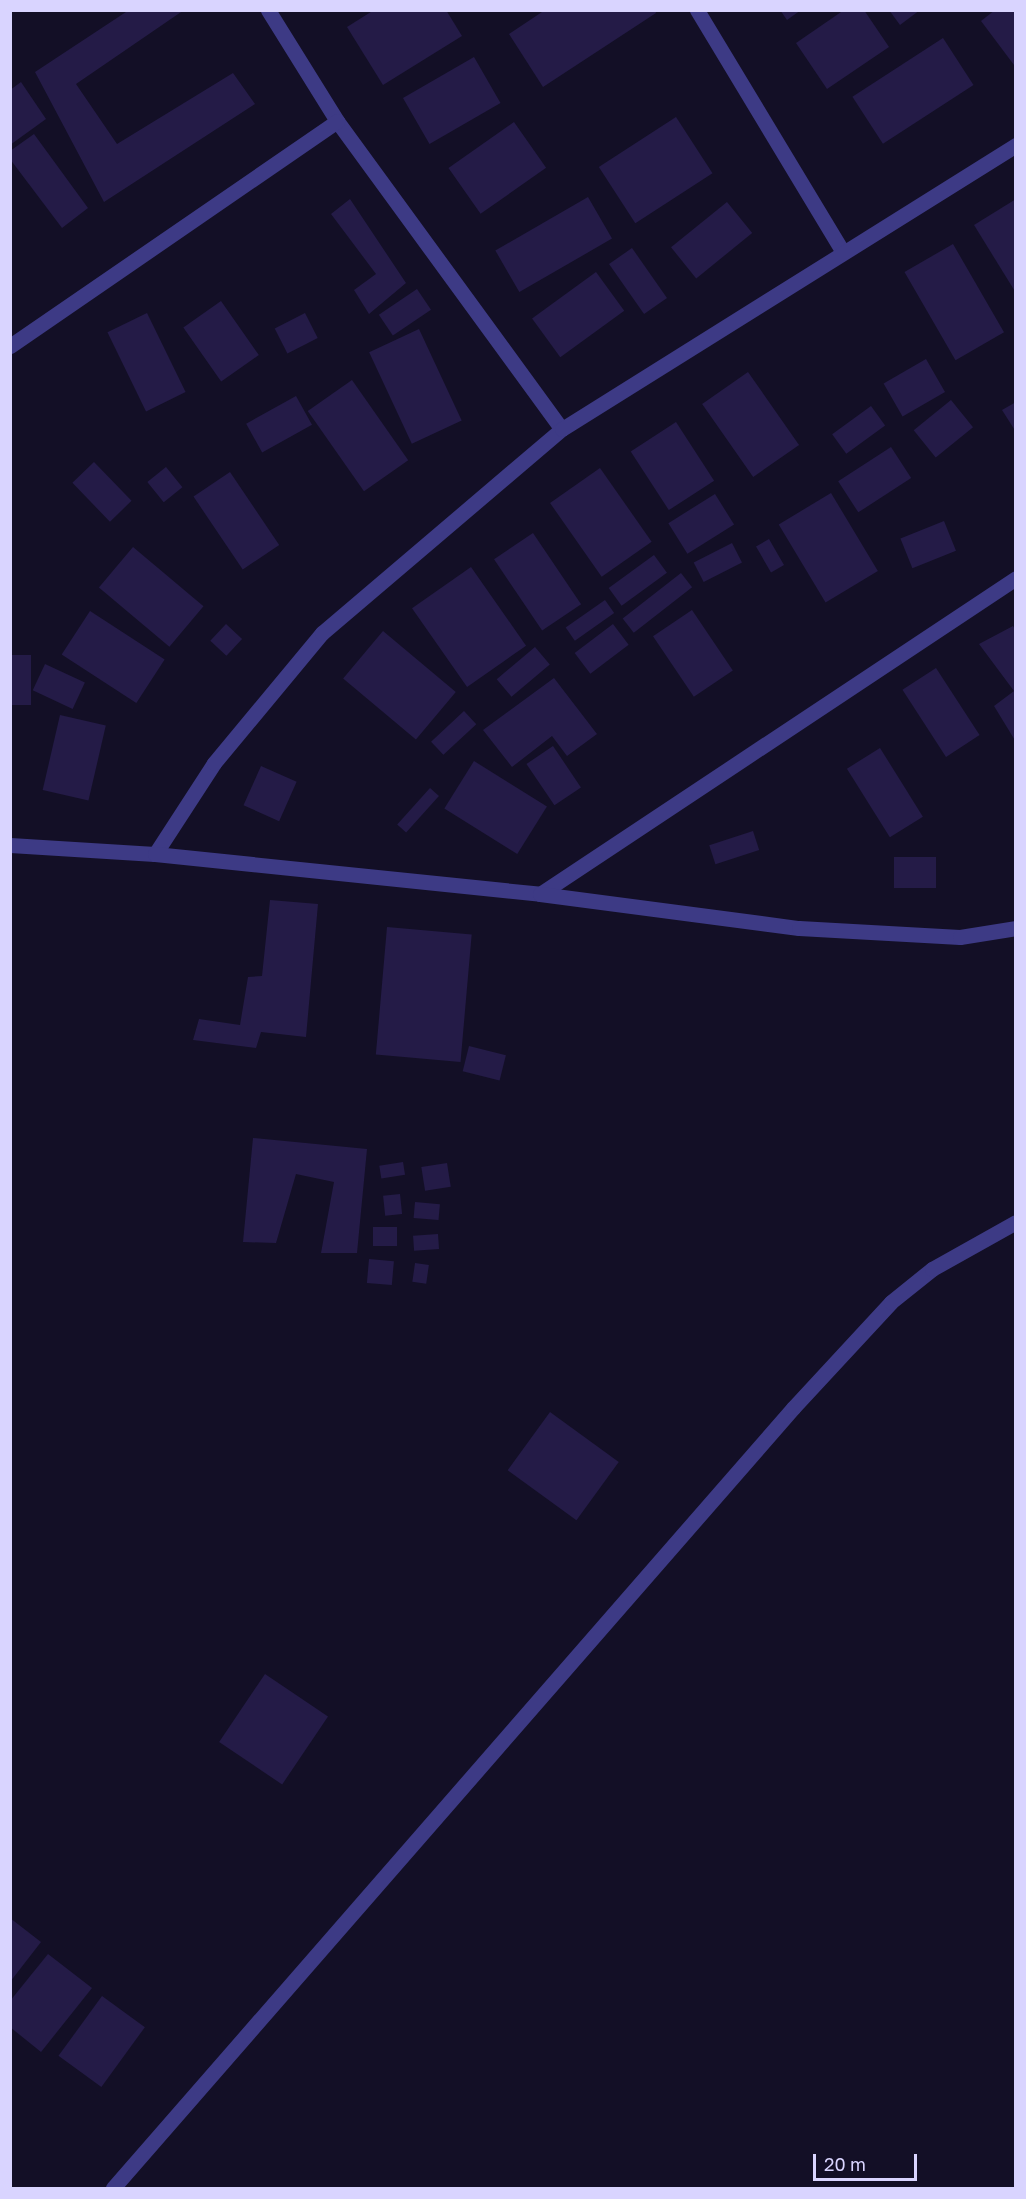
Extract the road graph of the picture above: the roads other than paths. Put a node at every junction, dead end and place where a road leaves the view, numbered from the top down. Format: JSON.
{"nodes":[{"id":1,"x":268,"y":10,"type":"edge"},
{"id":2,"x":697,"y":10,"type":"edge"},
{"id":3,"x":338,"y":121,"type":"junction"},
{"id":4,"x":1016,"y":145,"type":"edge"},
{"id":5,"x":842,"y":250,"type":"junction"},
{"id":6,"x":10,"y":346,"type":"edge"},
{"id":7,"x":562,"y":429,"type":"junction"},
{"id":8,"x":1016,"y":578,"type":"edge"},
{"id":9,"x":10,"y":845,"type":"edge"},
{"id":10,"x":155,"y":854,"type":"junction"},
{"id":11,"x":540,"y":894,"type":"junction"},
{"id":12,"x":1016,"y":928,"type":"edge"},
{"id":13,"x":1016,"y":1222,"type":"edge"},
{"id":14,"x":113,"y":2188,"type":"edge"}],
"edges":[{"from":1,"to":3,"type":"street"},
{"from":2,"to":5,"type":"street"},
{"from":3,"to":6,"type":"street"},
{"from":3,"to":7,"type":"street"},
{"from":4,"to":5,"type":"street"},
{"from":5,"to":7,"type":"street"},
{"from":7,"to":10,"type":"street"},
{"from":8,"to":11,"type":"street"},
{"from":9,"to":10,"type":"street"},
{"from":10,"to":11,"type":"street"},
{"from":11,"to":12,"type":"street"},
{"from":13,"to":14,"type":"street"}]}
